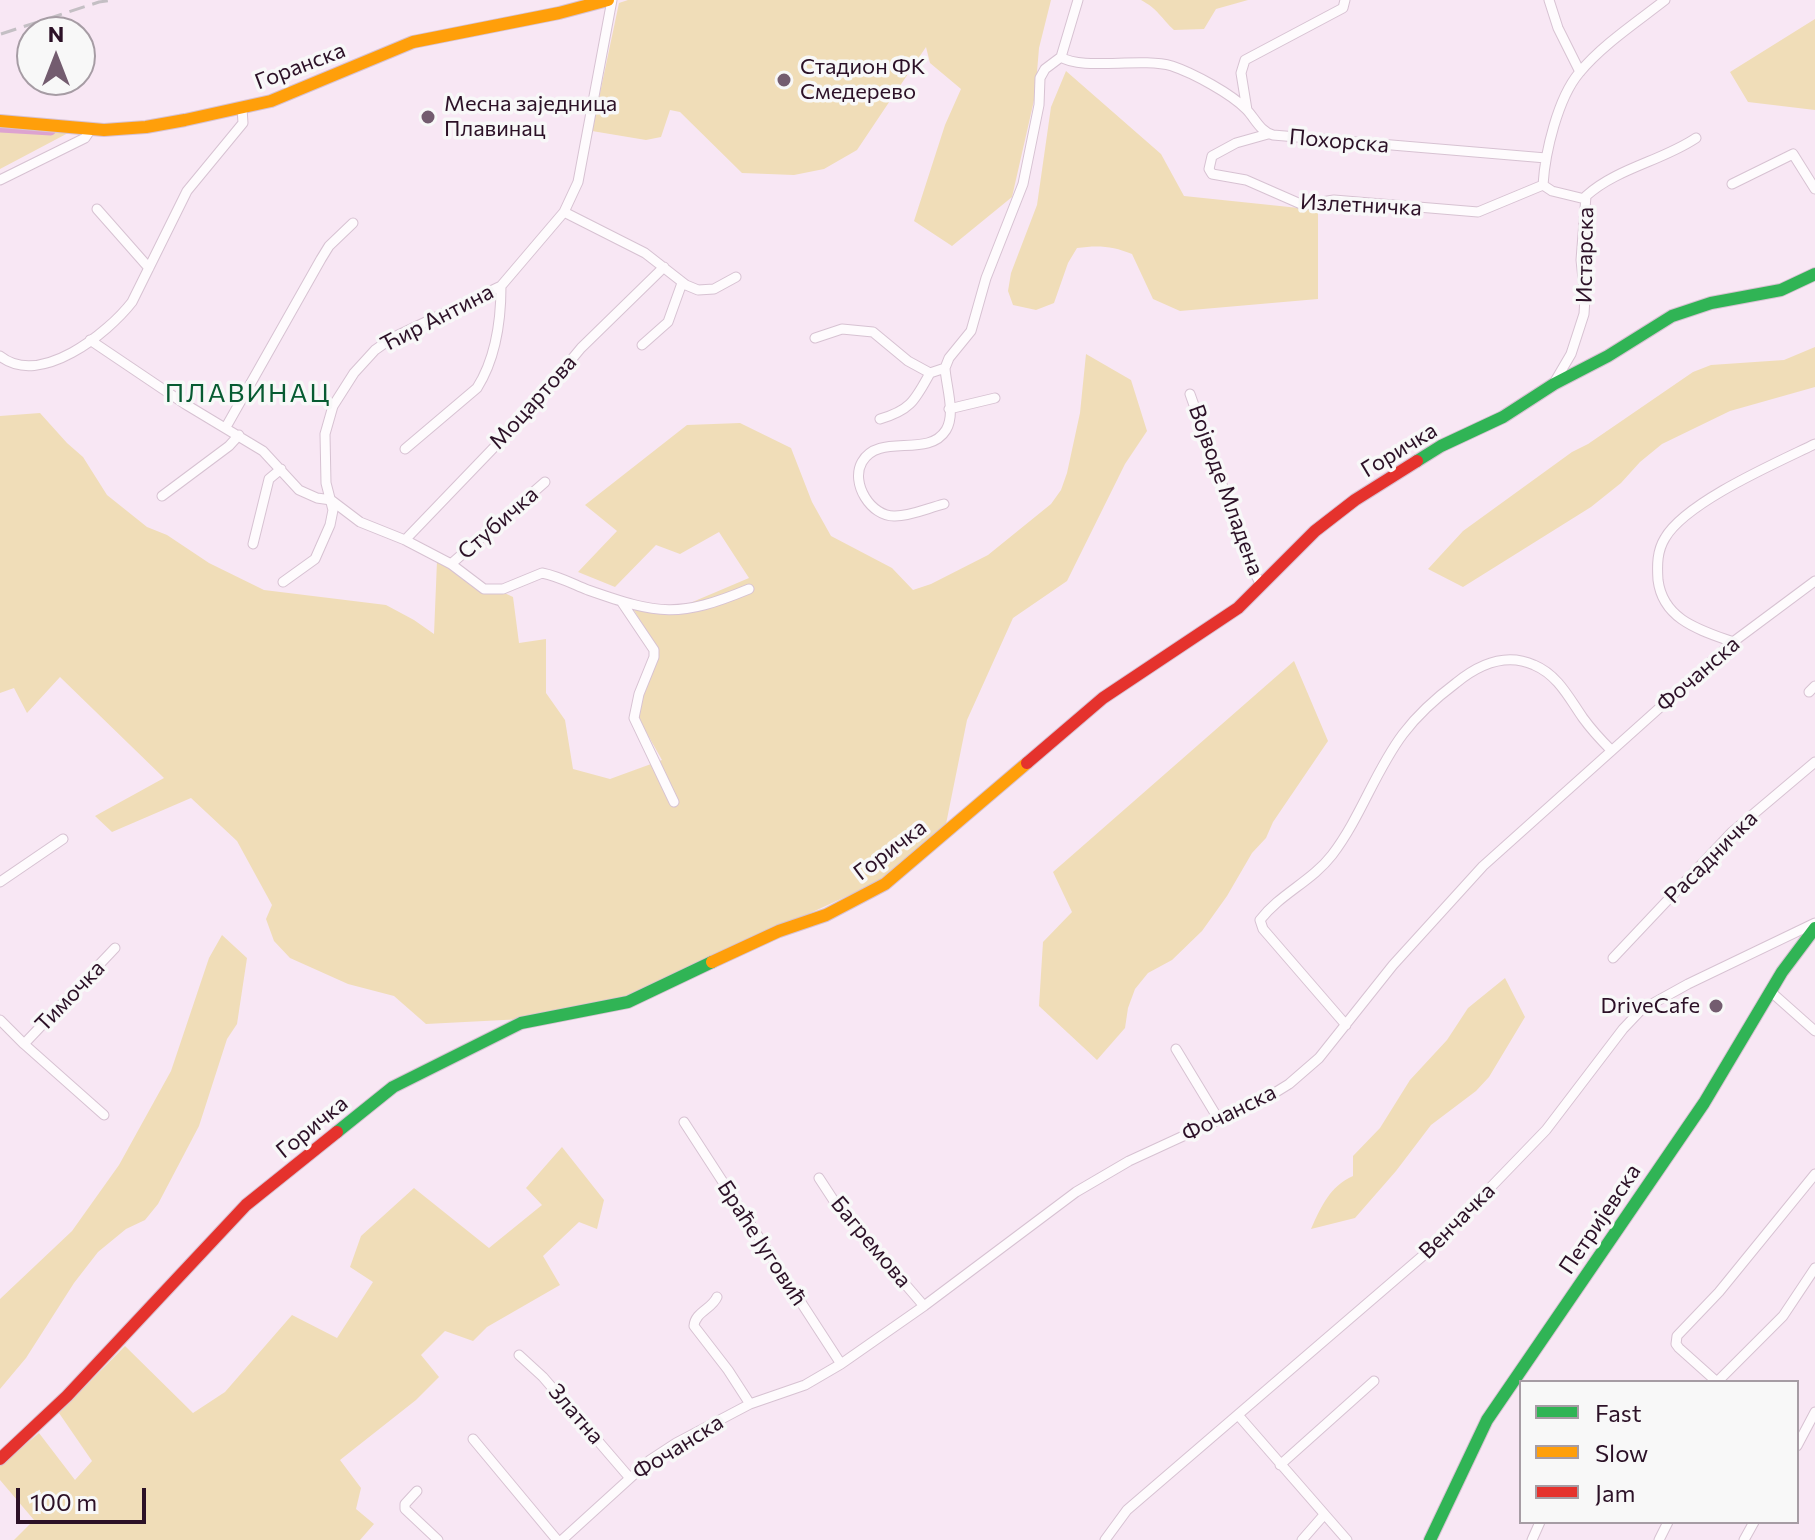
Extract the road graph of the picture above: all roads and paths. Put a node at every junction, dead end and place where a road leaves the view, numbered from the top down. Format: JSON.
{"nodes":[{"id":1,"x":610,"y":0,"type":"edge"},
{"id":2,"x":1078,"y":0,"type":"edge"},
{"id":3,"x":1345,"y":0,"type":"edge"},
{"id":4,"x":1549,"y":0,"type":"edge"},
{"id":5,"x":1665,"y":0,"type":"edge"},
{"id":6,"x":1061,"y":57,"type":"junction"},
{"id":7,"x":1580,"y":72,"type":"junction"},
{"id":8,"x":242,"y":108,"type":"junction"},
{"id":9,"x":1247,"y":110,"type":"junction"},
{"id":10,"x":0,"y":121,"type":"edge"},
{"id":11,"x":91,"y":129,"type":"junction"},
{"id":12,"x":1268,"y":134,"type":"junction"},
{"id":13,"x":1696,"y":138,"type":"dead end"},
{"id":14,"x":1546,"y":158,"type":"junction"},
{"id":15,"x":0,"y":180,"type":"edge"},
{"id":16,"x":1732,"y":184,"type":"dead end"},
{"id":17,"x":1543,"y":185,"type":"junction"},
{"id":18,"x":1815,"y":189,"type":"edge"},
{"id":19,"x":1585,"y":199,"type":"junction"},
{"id":20,"x":97,"y":209,"type":"dead end"},
{"id":21,"x":564,"y":212,"type":"junction"},
{"id":22,"x":353,"y":223,"type":"dead end"},
{"id":23,"x":664,"y":267,"type":"junction"},
{"id":24,"x":149,"y":268,"type":"junction"},
{"id":25,"x":1815,"y":274,"type":"edge"},
{"id":26,"x":736,"y":277,"type":"dead end"},
{"id":27,"x":682,"y":283,"type":"junction"},
{"id":28,"x":501,"y":286,"type":"junction"},
{"id":29,"x":815,"y":338,"type":"dead end"},
{"id":30,"x":90,"y":340,"type":"junction"},
{"id":31,"x":642,"y":345,"type":"dead end"},
{"id":32,"x":0,"y":356,"type":"edge"},
{"id":33,"x":945,"y":368,"type":"junction"},
{"id":34,"x":930,"y":373,"type":"junction"},
{"id":35,"x":1554,"y":384,"type":"junction"},
{"id":36,"x":1190,"y":394,"type":"dead end"},
{"id":37,"x":995,"y":398,"type":"dead end"},
{"id":38,"x":949,"y":409,"type":"junction"},
{"id":39,"x":880,"y":419,"type":"dead end"},
{"id":40,"x":226,"y":427,"type":"junction"},
{"id":41,"x":239,"y":435,"type":"junction"},
{"id":42,"x":1815,"y":444,"type":"edge"},
{"id":43,"x":405,"y":449,"type":"dead end"},
{"id":44,"x":281,"y":469,"type":"junction"},
{"id":45,"x":545,"y":482,"type":"dead end"},
{"id":46,"x":162,"y":496,"type":"dead end"},
{"id":47,"x":331,"y":500,"type":"junction"},
{"id":48,"x":944,"y":504,"type":"dead end"},
{"id":49,"x":405,"y":540,"type":"junction"},
{"id":50,"x":253,"y":544,"type":"dead end"},
{"id":51,"x":451,"y":564,"type":"junction"},
{"id":52,"x":1815,"y":581,"type":"edge"},
{"id":53,"x":283,"y":582,"type":"dead end"},
{"id":54,"x":1261,"y":585,"type":"junction"},
{"id":55,"x":749,"y":589,"type":"dead end"},
{"id":56,"x":621,"y":601,"type":"junction"},
{"id":57,"x":1733,"y":642,"type":"junction"},
{"id":58,"x":1611,"y":750,"type":"junction"},
{"id":59,"x":1815,"y":762,"type":"edge"},
{"id":60,"x":674,"y":802,"type":"dead end"},
{"id":61,"x":63,"y":839,"type":"dead end"},
{"id":62,"x":0,"y":882,"type":"edge"},
{"id":63,"x":1815,"y":926,"type":"edge"},
{"id":64,"x":1792,"y":933,"type":"junction"},
{"id":65,"x":1801,"y":946,"type":"junction"},
{"id":66,"x":115,"y":948,"type":"dead end"},
{"id":67,"x":1613,"y":958,"type":"dead end"},
{"id":68,"x":1770,"y":991,"type":"junction"},
{"id":69,"x":0,"y":1020,"type":"edge"},
{"id":70,"x":1346,"y":1025,"type":"junction"},
{"id":71,"x":1815,"y":1031,"type":"edge"},
{"id":72,"x":24,"y":1044,"type":"junction"},
{"id":73,"x":1176,"y":1049,"type":"dead end"},
{"id":74,"x":104,"y":1115,"type":"dead end"},
{"id":75,"x":1219,"y":1120,"type":"junction"},
{"id":76,"x":684,"y":1122,"type":"dead end"},
{"id":77,"x":1815,"y":1174,"type":"edge"},
{"id":78,"x":819,"y":1178,"type":"dead end"},
{"id":79,"x":1815,"y":1268,"type":"edge"},
{"id":80,"x":717,"y":1297,"type":"dead end"},
{"id":81,"x":924,"y":1306,"type":"junction"},
{"id":82,"x":519,"y":1355,"type":"dead end"},
{"id":83,"x":841,"y":1364,"type":"junction"},
{"id":84,"x":1715,"y":1380,"type":"edge"},
{"id":85,"x":1719,"y":1380,"type":"edge"},
{"id":86,"x":1374,"y":1381,"type":"dead end"},
{"id":87,"x":750,"y":1404,"type":"junction"},
{"id":88,"x":1815,"y":1412,"type":"edge"},
{"id":89,"x":1238,"y":1415,"type":"junction"},
{"id":90,"x":473,"y":1439,"type":"dead end"},
{"id":91,"x":1799,"y":1442,"type":"edge"},
{"id":92,"x":0,"y":1459,"type":"edge"},
{"id":93,"x":1280,"y":1465,"type":"junction"},
{"id":94,"x":629,"y":1477,"type":"junction"},
{"id":95,"x":417,"y":1491,"type":"dead end"},
{"id":96,"x":1323,"y":1516,"type":"junction"},
{"id":97,"x":438,"y":1540,"type":"edge"},
{"id":98,"x":560,"y":1540,"type":"edge"},
{"id":99,"x":1105,"y":1540,"type":"edge"},
{"id":100,"x":1302,"y":1540,"type":"edge"},
{"id":101,"x":1347,"y":1540,"type":"edge"},
{"id":102,"x":1430,"y":1540,"type":"edge"}],
"edges":[{"from":1,"to":8,"type":"street","name":"Горанска"},
{"from":1,"to":21,"type":"street","name":"Ћир Антина"},
{"from":2,"to":6,"type":"street"},
{"from":3,"to":9,"type":"street"},
{"from":4,"to":7,"type":"street"},
{"from":5,"to":7,"type":"street"},
{"from":6,"to":9,"type":"street","name":"Похорска"},
{"from":6,"to":33,"type":"street"},
{"from":7,"to":14,"type":"street"},
{"from":8,"to":11,"type":"street","name":"Горанска"},
{"from":8,"to":24,"type":"street"},
{"from":9,"to":12,"type":"street","name":"Похорска"},
{"from":10,"to":11,"type":"street","name":"Горанска"},
{"from":11,"to":15,"type":"street"},
{"from":12,"to":14,"type":"street","name":"Похорска"},
{"from":12,"to":17,"type":"street","name":"Излетничка"},
{"from":13,"to":19,"type":"street","name":"Истарска"},
{"from":14,"to":17,"type":"street"},
{"from":16,"to":18,"type":"street"},
{"from":17,"to":19,"type":"street"},
{"from":19,"to":35,"type":"street","name":"Истарска"},
{"from":20,"to":24,"type":"street"},
{"from":21,"to":23,"type":"street"},
{"from":21,"to":28,"type":"street","name":"Ћир Антина"},
{"from":22,"to":40,"type":"street"},
{"from":23,"to":27,"type":"street"},
{"from":23,"to":49,"type":"street","name":"Моцартова"},
{"from":24,"to":30,"type":"street"},
{"from":25,"to":35,"type":"street","name":"Горичка"},
{"from":26,"to":27,"type":"street"},
{"from":27,"to":31,"type":"street"},
{"from":28,"to":43,"type":"street"},
{"from":28,"to":47,"type":"street","name":"Ћир Антина"},
{"from":29,"to":34,"type":"street"},
{"from":30,"to":32,"type":"street"},
{"from":30,"to":40,"type":"street"},
{"from":33,"to":34,"type":"street"},
{"from":33,"to":38,"type":"street"},
{"from":34,"to":39,"type":"street"},
{"from":35,"to":54,"type":"street","name":"Горичка"},
{"from":36,"to":54,"type":"street","name":"Војводе Младена"},
{"from":37,"to":38,"type":"street"},
{"from":38,"to":48,"type":"street"},
{"from":40,"to":41,"type":"street"},
{"from":41,"to":44,"type":"street"},
{"from":41,"to":46,"type":"street"},
{"from":42,"to":57,"type":"street"},
{"from":44,"to":47,"type":"street"},
{"from":44,"to":50,"type":"street"},
{"from":45,"to":51,"type":"street","name":"Стубичка"},
{"from":47,"to":49,"type":"street"},
{"from":47,"to":53,"type":"street","name":"Ћир Антина"},
{"from":49,"to":51,"type":"street"},
{"from":51,"to":56,"type":"street"},
{"from":52,"to":57,"type":"street","name":"Фочанска"},
{"from":54,"to":92,"type":"street","name":"Горичка"},
{"from":55,"to":56,"type":"street"},
{"from":56,"to":60,"type":"street"},
{"from":57,"to":58,"type":"street","name":"Фочанска"},
{"from":58,"to":70,"type":"street","name":"Фочанска"},
{"from":58,"to":70,"type":"street"},
{"from":59,"to":67,"type":"street","name":"Расадничка"},
{"from":61,"to":62,"type":"street"},
{"from":63,"to":64,"type":"street","name":"Венчачка"},
{"from":63,"to":65,"type":"street","name":"Петријевска"},
{"from":64,"to":65,"type":"street"},
{"from":64,"to":89,"type":"street","name":"Венчачка"},
{"from":65,"to":68,"type":"street","name":"Петријевска"},
{"from":66,"to":72,"type":"street","name":"Тимочка"},
{"from":68,"to":71,"type":"street"},
{"from":68,"to":102,"type":"street","name":"Петријевска"},
{"from":69,"to":72,"type":"street","name":"Тимочка"},
{"from":70,"to":75,"type":"street","name":"Фочанска"},
{"from":72,"to":74,"type":"street","name":"Тимочка"},
{"from":73,"to":75,"type":"street"},
{"from":75,"to":81,"type":"street","name":"Фочанска"},
{"from":76,"to":83,"type":"street","name":"Браће Југовић"},
{"from":77,"to":84,"type":"street"},
{"from":78,"to":81,"type":"street","name":"Багремова"},
{"from":79,"to":85,"type":"street"},
{"from":80,"to":87,"type":"street"},
{"from":81,"to":83,"type":"street","name":"Фочанска"},
{"from":82,"to":94,"type":"street","name":"Златна"},
{"from":83,"to":87,"type":"street","name":"Фочанска"},
{"from":86,"to":93,"type":"street"},
{"from":87,"to":94,"type":"street","name":"Фочанска"},
{"from":88,"to":91,"type":"street"},
{"from":89,"to":93,"type":"street"},
{"from":89,"to":99,"type":"street","name":"Венчачка"},
{"from":90,"to":98,"type":"street"},
{"from":93,"to":96,"type":"street"},
{"from":94,"to":98,"type":"street","name":"Фочанска"},
{"from":95,"to":97,"type":"street"},
{"from":96,"to":100,"type":"street"},
{"from":96,"to":101,"type":"street"}]}
